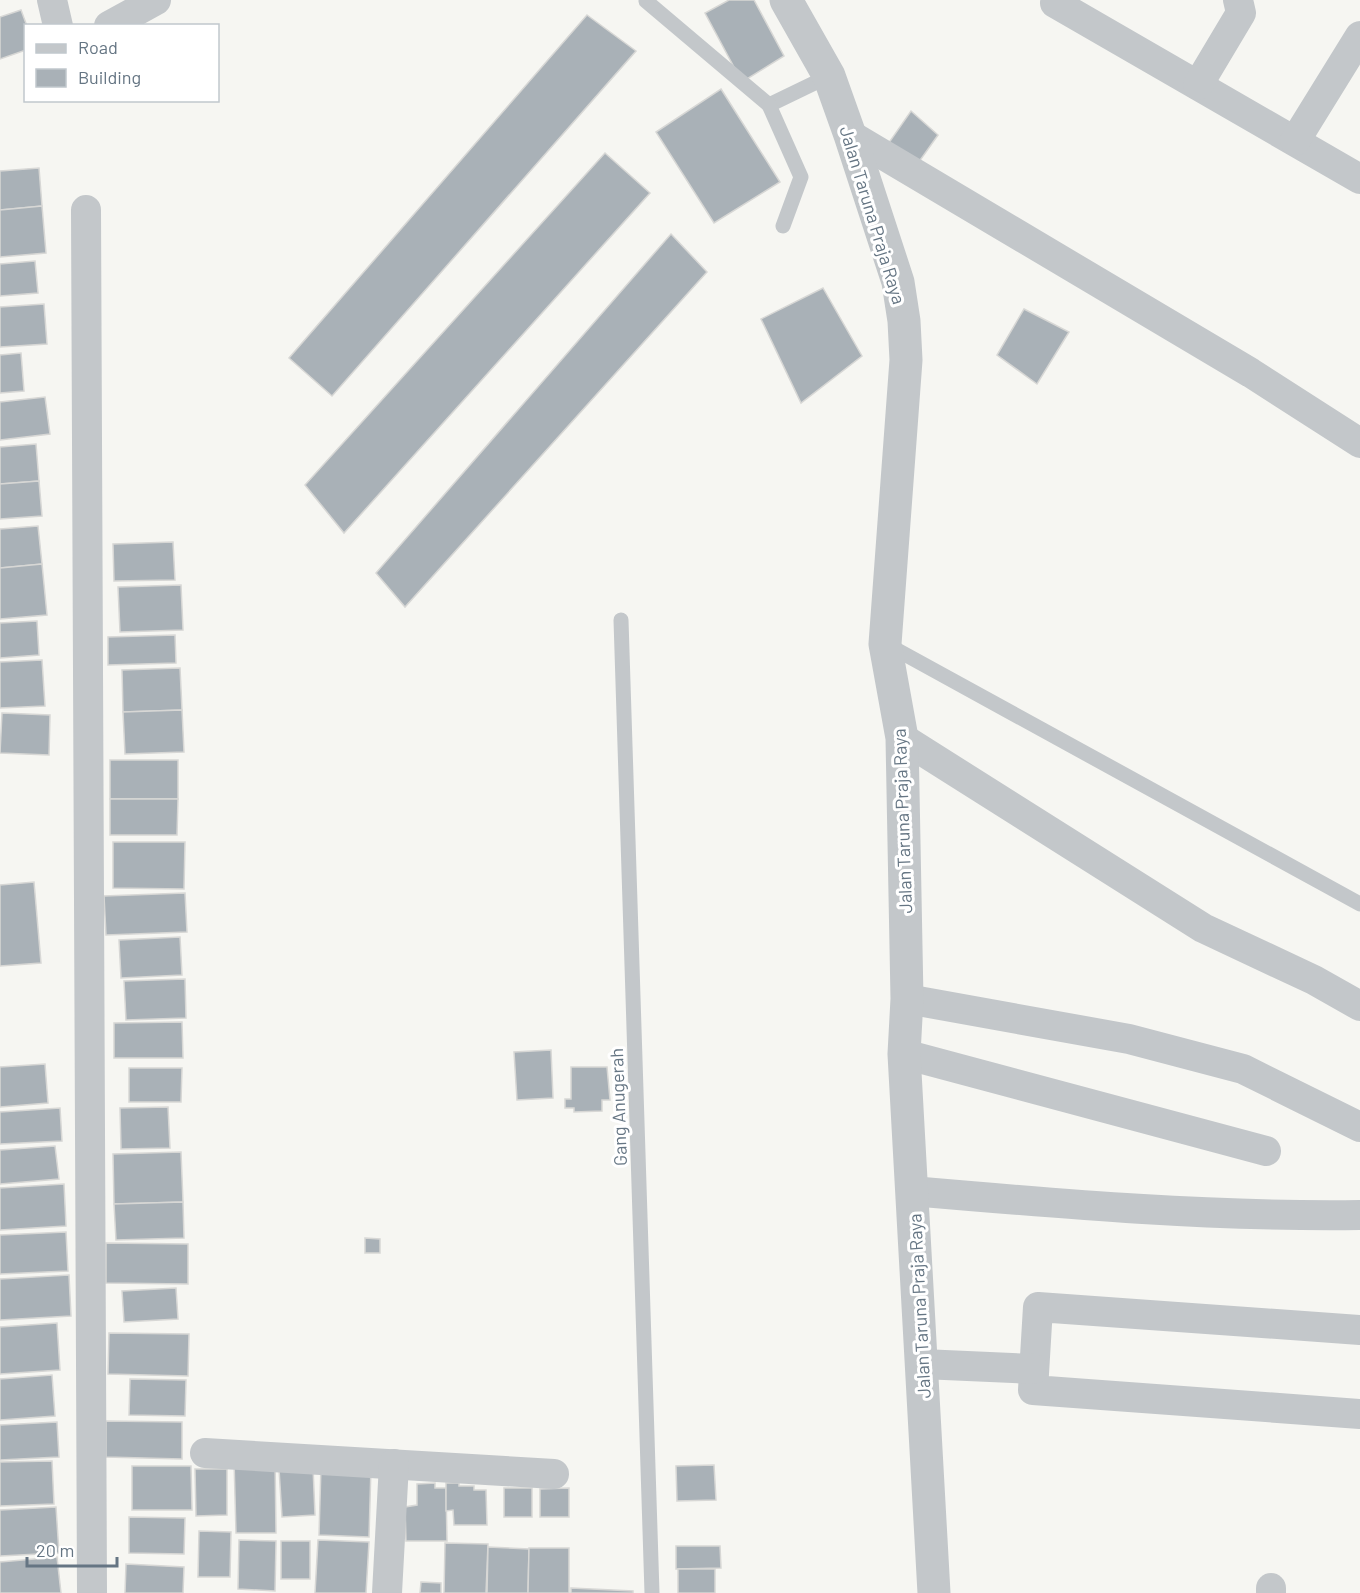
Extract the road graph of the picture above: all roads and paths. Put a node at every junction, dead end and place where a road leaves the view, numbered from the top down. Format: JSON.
{"nodes":[{"id":1,"x":52,"y":0,"type":"edge"},
{"id":2,"x":156,"y":0,"type":"edge"},
{"id":3,"x":786,"y":0,"type":"edge"},
{"id":4,"x":1057,"y":0,"type":"edge"},
{"id":5,"x":1238,"y":0,"type":"edge"},
{"id":6,"x":646,"y":1,"type":"edge"},
{"id":7,"x":58,"y":24,"type":"edge"},
{"id":8,"x":113,"y":24,"type":"edge"},
{"id":9,"x":1360,"y":36,"type":"edge"},
{"id":10,"x":829,"y":76,"type":"junction"},
{"id":11,"x":1198,"y":85,"type":"junction"},
{"id":12,"x":769,"y":105,"type":"junction"},
{"id":13,"x":850,"y":135,"type":"junction"},
{"id":14,"x":1294,"y":141,"type":"junction"},
{"id":15,"x":1360,"y":179,"type":"edge"},
{"id":16,"x":86,"y":210,"type":"dead end"},
{"id":17,"x":783,"y":226,"type":"dead end"},
{"id":18,"x":1360,"y":443,"type":"edge"},
{"id":19,"x":621,"y":620,"type":"dead end"},
{"id":20,"x":885,"y":644,"type":"junction"},
{"id":21,"x":902,"y":738,"type":"junction"},
{"id":22,"x":1360,"y":904,"type":"edge"},
{"id":23,"x":907,"y":999,"type":"junction"},
{"id":24,"x":1360,"y":1005,"type":"edge"},
{"id":25,"x":904,"y":1054,"type":"junction"},
{"id":26,"x":1360,"y":1127,"type":"edge"},
{"id":27,"x":1266,"y":1151,"type":"dead end"},
{"id":28,"x":912,"y":1191,"type":"junction"},
{"id":29,"x":1360,"y":1215,"type":"edge"},
{"id":30,"x":1360,"y":1330,"type":"edge"},
{"id":31,"x":922,"y":1364,"type":"junction"},
{"id":32,"x":1034,"y":1369,"type":"junction"},
{"id":33,"x":1360,"y":1414,"type":"edge"},
{"id":34,"x":206,"y":1453,"type":"dead end"},
{"id":35,"x":394,"y":1464,"type":"junction"},
{"id":36,"x":554,"y":1474,"type":"dead end"},
{"id":37,"x":92,"y":1593,"type":"edge"},
{"id":38,"x":387,"y":1593,"type":"edge"},
{"id":39,"x":652,"y":1593,"type":"edge"},
{"id":40,"x":934,"y":1593,"type":"edge"}],
"edges":[{"from":1,"to":7,"type":"street"},
{"from":2,"to":8,"type":"street"},
{"from":3,"to":10,"type":"street","name":"Jalan Taruna Praja Raya"},
{"from":4,"to":11,"type":"street"},
{"from":5,"to":11,"type":"street"},
{"from":6,"to":12,"type":"lane"},
{"from":9,"to":14,"type":"street"},
{"from":10,"to":12,"type":"lane"},
{"from":10,"to":13,"type":"street","name":"Jalan Taruna Praja Raya"},
{"from":11,"to":14,"type":"street"},
{"from":12,"to":17,"type":"lane"},
{"from":13,"to":18,"type":"street"},
{"from":13,"to":20,"type":"street","name":"Jalan Taruna Praja Raya"},
{"from":14,"to":15,"type":"street"},
{"from":16,"to":37,"type":"street"},
{"from":19,"to":39,"type":"lane","name":"Gang Anugerah"},
{"from":20,"to":21,"type":"street","name":"Jalan Taruna Praja Raya"},
{"from":20,"to":22,"type":"lane"},
{"from":21,"to":23,"type":"street","name":"Jalan Taruna Praja Raya"},
{"from":21,"to":24,"type":"street"},
{"from":23,"to":25,"type":"street","name":"Jalan Taruna Praja Raya"},
{"from":23,"to":26,"type":"street"},
{"from":25,"to":27,"type":"street"},
{"from":25,"to":28,"type":"street","name":"Jalan Taruna Praja Raya"},
{"from":28,"to":29,"type":"street"},
{"from":28,"to":31,"type":"street","name":"Jalan Taruna Praja Raya"},
{"from":30,"to":32,"type":"street"},
{"from":31,"to":32,"type":"street"},
{"from":31,"to":40,"type":"street","name":"Jalan Taruna Praja Raya"},
{"from":32,"to":33,"type":"street"},
{"from":34,"to":35,"type":"street"},
{"from":35,"to":36,"type":"street"},
{"from":35,"to":38,"type":"street"}]}
